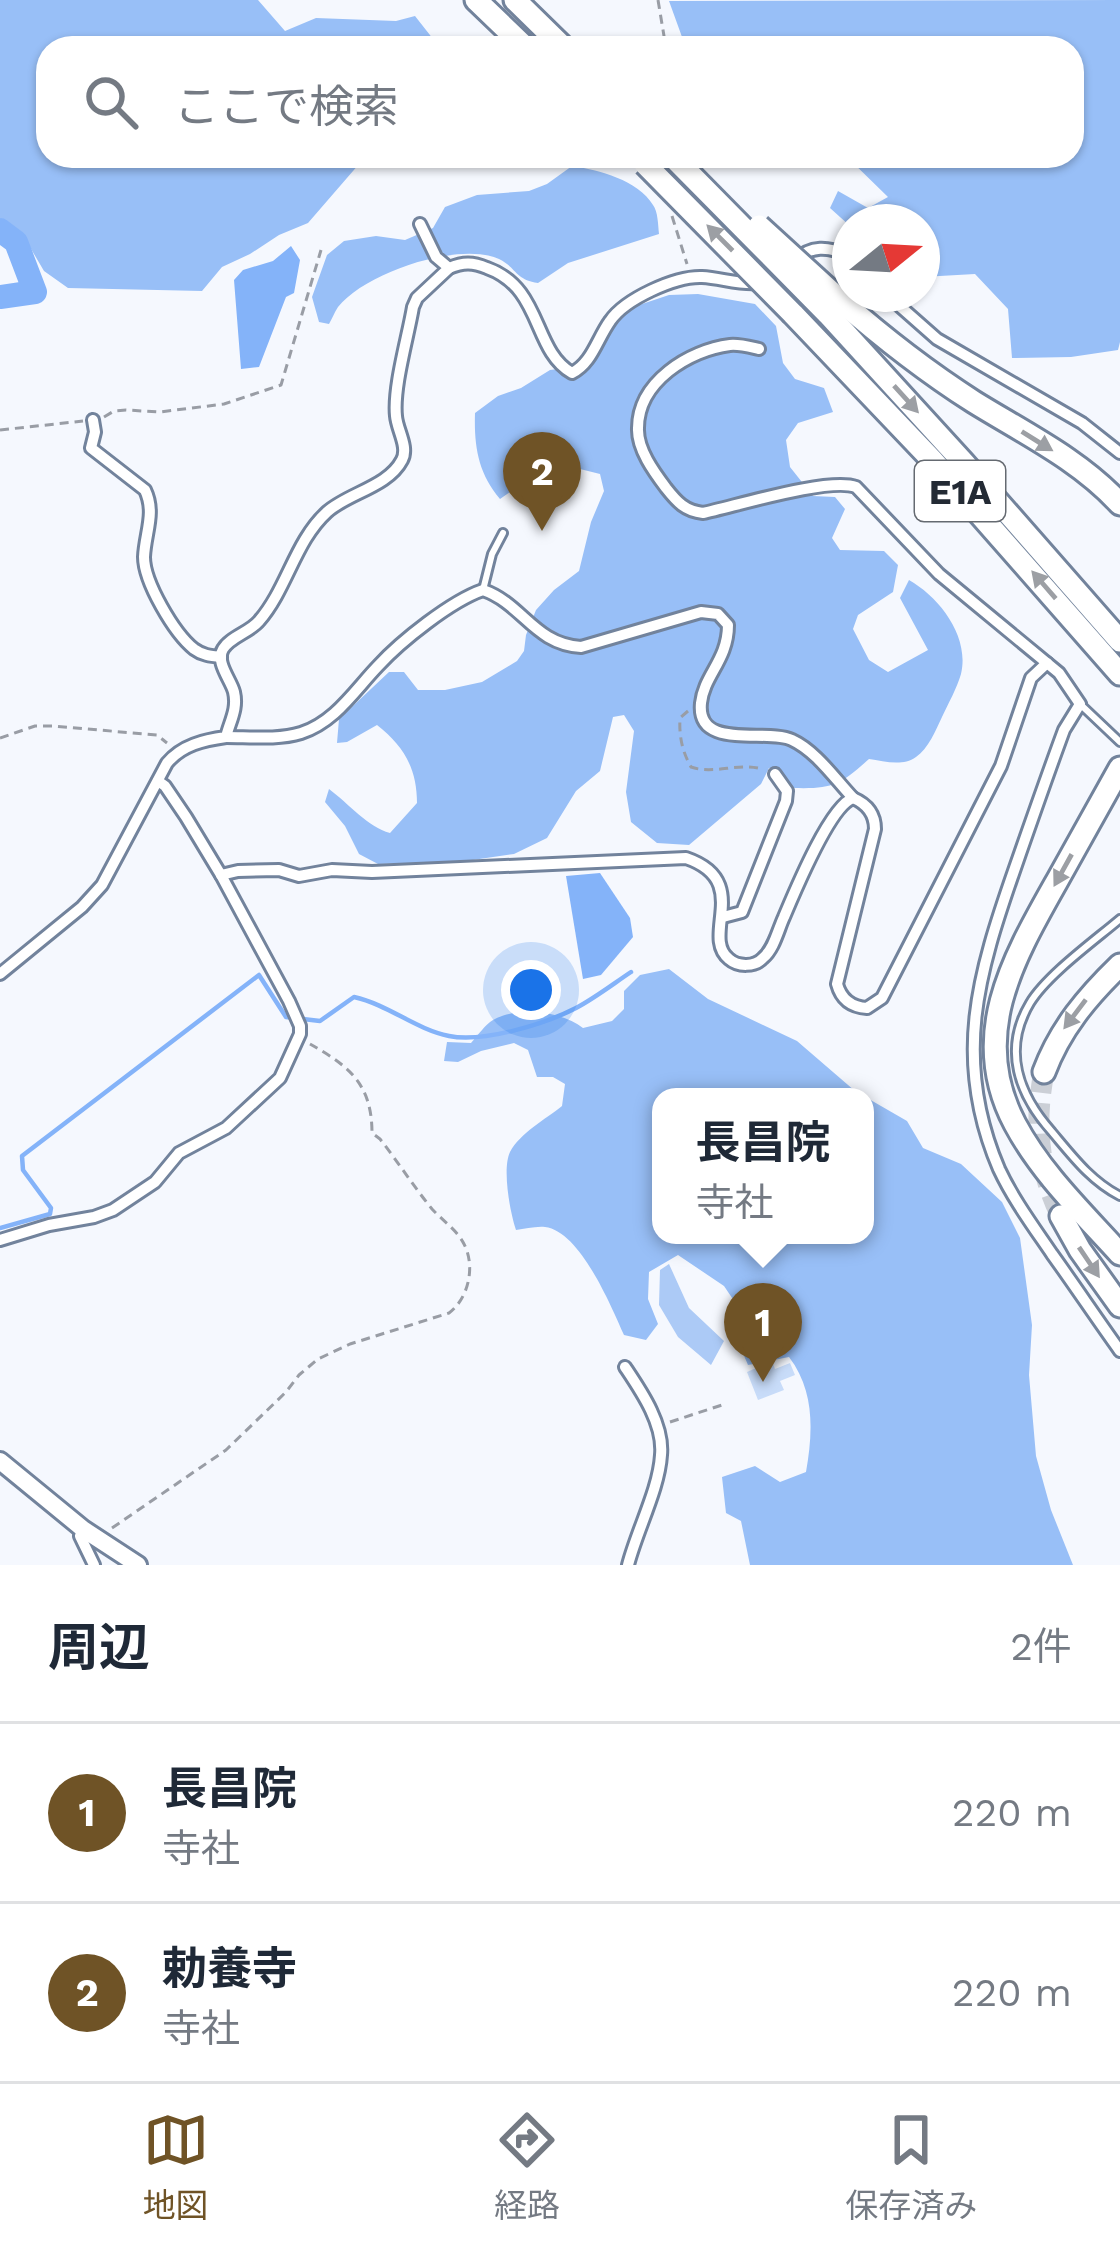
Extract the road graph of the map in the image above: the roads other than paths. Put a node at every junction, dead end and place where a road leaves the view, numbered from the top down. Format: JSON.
{"nodes":[{"id":1,"x":476,"y":0,"type":"edge"},
{"id":2,"x":514,"y":0,"type":"edge"},
{"id":3,"x":514,"y":36,"type":"edge"},
{"id":4,"x":552,"y":36,"type":"edge"},
{"id":5,"x":649,"y":168,"type":"edge"},
{"id":6,"x":688,"y":168,"type":"edge"},
{"id":7,"x":420,"y":224,"type":"dead end"},
{"id":8,"x":832,"y":248,"type":"edge"},
{"id":9,"x":449,"y":268,"type":"junction"},
{"id":10,"x":832,"y":306,"type":"edge"},
{"id":11,"x":837,"y":312,"type":"edge"},
{"id":12,"x":843,"y":312,"type":"edge"},
{"id":13,"x":906,"y":312,"type":"edge"},
{"id":14,"x":759,"y":349,"type":"dead end"},
{"id":15,"x":93,"y":420,"type":"road end"},
{"id":16,"x":1120,"y":453,"type":"edge"},
{"id":17,"x":1120,"y":504,"type":"edge"},
{"id":18,"x":503,"y":533,"type":"dead end"},
{"id":19,"x":483,"y":590,"type":"junction"},
{"id":20,"x":1120,"y":641,"type":"edge"},
{"id":21,"x":221,"y":657,"type":"junction"},
{"id":22,"x":1047,"y":663,"type":"junction"},
{"id":23,"x":1120,"y":674,"type":"edge"},
{"id":24,"x":1080,"y":704,"type":"junction"},
{"id":25,"x":226,"y":737,"type":"junction"},
{"id":26,"x":1120,"y":742,"type":"edge"},
{"id":27,"x":1120,"y":768,"type":"edge"},
{"id":28,"x":775,"y":774,"type":"road end"},
{"id":29,"x":158,"y":781,"type":"junction"},
{"id":30,"x":853,"y":798,"type":"junction"},
{"id":31,"x":221,"y":875,"type":"junction"},
{"id":32,"x":723,"y":917,"type":"junction"},
{"id":33,"x":1120,"y":920,"type":"edge"},
{"id":34,"x":1120,"y":965,"type":"edge"},
{"id":35,"x":0,"y":974,"type":"edge"},
{"id":36,"x":1044,"y":1072,"type":"tunnel mouth"},
{"id":37,"x":1120,"y":1196,"type":"edge"},
{"id":38,"x":1061,"y":1216,"type":"tunnel mouth"},
{"id":39,"x":0,"y":1240,"type":"edge"},
{"id":40,"x":1120,"y":1254,"type":"edge"},
{"id":41,"x":1120,"y":1306,"type":"edge"},
{"id":42,"x":1120,"y":1351,"type":"edge"},
{"id":43,"x":625,"y":1367,"type":"dead end"},
{"id":44,"x":0,"y":1461,"type":"edge"},
{"id":45,"x":83,"y":1529,"type":"junction"},
{"id":46,"x":94,"y":1565,"type":"edge"},
{"id":47,"x":138,"y":1565,"type":"edge"},
{"id":48,"x":628,"y":1565,"type":"edge"}],
"edges":[{"from":1,"to":3,"type":"highway"},
{"from":2,"to":4,"type":"highway"},
{"from":23,"to":5,"type":"highway","number":"E1A","one_way":true,"bridge":true},
{"from":6,"to":10,"type":"highway","bridge":true},
{"from":7,"to":9,"type":"street"},
{"from":8,"to":9,"type":"street"},
{"from":9,"to":21,"type":"street"},
{"from":11,"to":20,"type":"highway","number":"E1A","one_way":true},
{"from":12,"to":17,"type":"highway","one_way":true},
{"from":13,"to":16,"type":"street"},
{"from":14,"to":22,"type":"street"},
{"from":15,"to":21,"type":"street"},
{"from":18,"to":19,"type":"lane"},
{"from":19,"to":25,"type":"street"},
{"from":19,"to":30,"type":"street"},
{"from":21,"to":25,"type":"street"},
{"from":22,"to":24,"type":"street"},
{"from":22,"to":30,"type":"street"},
{"from":24,"to":26,"type":"lane"},
{"from":24,"to":42,"type":"street"},
{"from":25,"to":29,"type":"street"},
{"from":27,"to":40,"type":"highway","one_way":true},
{"from":28,"to":32,"type":"street"},
{"from":29,"to":31,"type":"street"},
{"from":29,"to":35,"type":"street"},
{"from":30,"to":32,"type":"street"},
{"from":31,"to":32,"type":"street"},
{"from":31,"to":39,"type":"street"},
{"from":33,"to":37,"type":"lane"},
{"from":34,"to":36,"type":"highway","one_way":true},
{"from":38,"to":41,"type":"highway","one_way":true},
{"from":43,"to":48,"type":"street"},
{"from":44,"to":45,"type":"main road"},
{"from":45,"to":46,"type":"street"},
{"from":45,"to":47,"type":"main road"}]}
